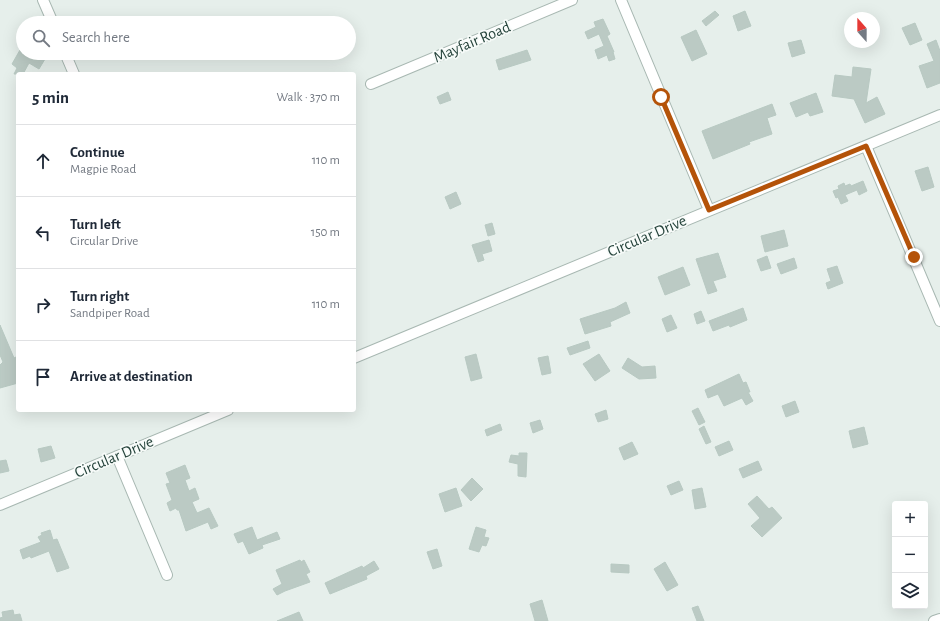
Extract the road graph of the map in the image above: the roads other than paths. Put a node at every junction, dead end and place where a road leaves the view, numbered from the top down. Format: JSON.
{"nodes":[{"id":1,"x":43,"y":0,"type":"edge"},
{"id":2,"x":572,"y":0,"type":"edge"},
{"id":3,"x":621,"y":0,"type":"edge"},
{"id":4,"x":50,"y":16,"type":"edge"},
{"id":5,"x":68,"y":60,"type":"edge"},
{"id":6,"x":73,"y":72,"type":"edge"},
{"id":7,"x":371,"y":84,"type":"dead end"},
{"id":8,"x":940,"y":115,"type":"edge"},
{"id":9,"x":866,"y":146,"type":"junction"},
{"id":10,"x":709,"y":210,"type":"junction"},
{"id":11,"x":940,"y":321,"type":"edge"},
{"id":12,"x":356,"y":357,"type":"edge"},
{"id":13,"x":223,"y":412,"type":"edge"},
{"id":14,"x":117,"y":456,"type":"junction"},
{"id":15,"x":0,"y":505,"type":"edge"},
{"id":16,"x":167,"y":575,"type":"dead end"},
{"id":17,"x":940,"y":619,"type":"edge"},
{"id":18,"x":934,"y":621,"type":"edge"}],
"edges":[{"from":1,"to":4,"type":"street"},
{"from":2,"to":7,"type":"street","name":"Mayfair Road"},
{"from":3,"to":10,"type":"street"},
{"from":5,"to":6,"type":"street"},
{"from":8,"to":9,"type":"street","name":"Circular Drive"},
{"from":9,"to":10,"type":"street","name":"Circular Drive"},
{"from":9,"to":11,"type":"street"},
{"from":10,"to":12,"type":"street","name":"Circular Drive"},
{"from":13,"to":14,"type":"street","name":"Circular Drive"},
{"from":14,"to":15,"type":"street","name":"Circular Drive"},
{"from":14,"to":16,"type":"street"},
{"from":17,"to":18,"type":"street"}]}
